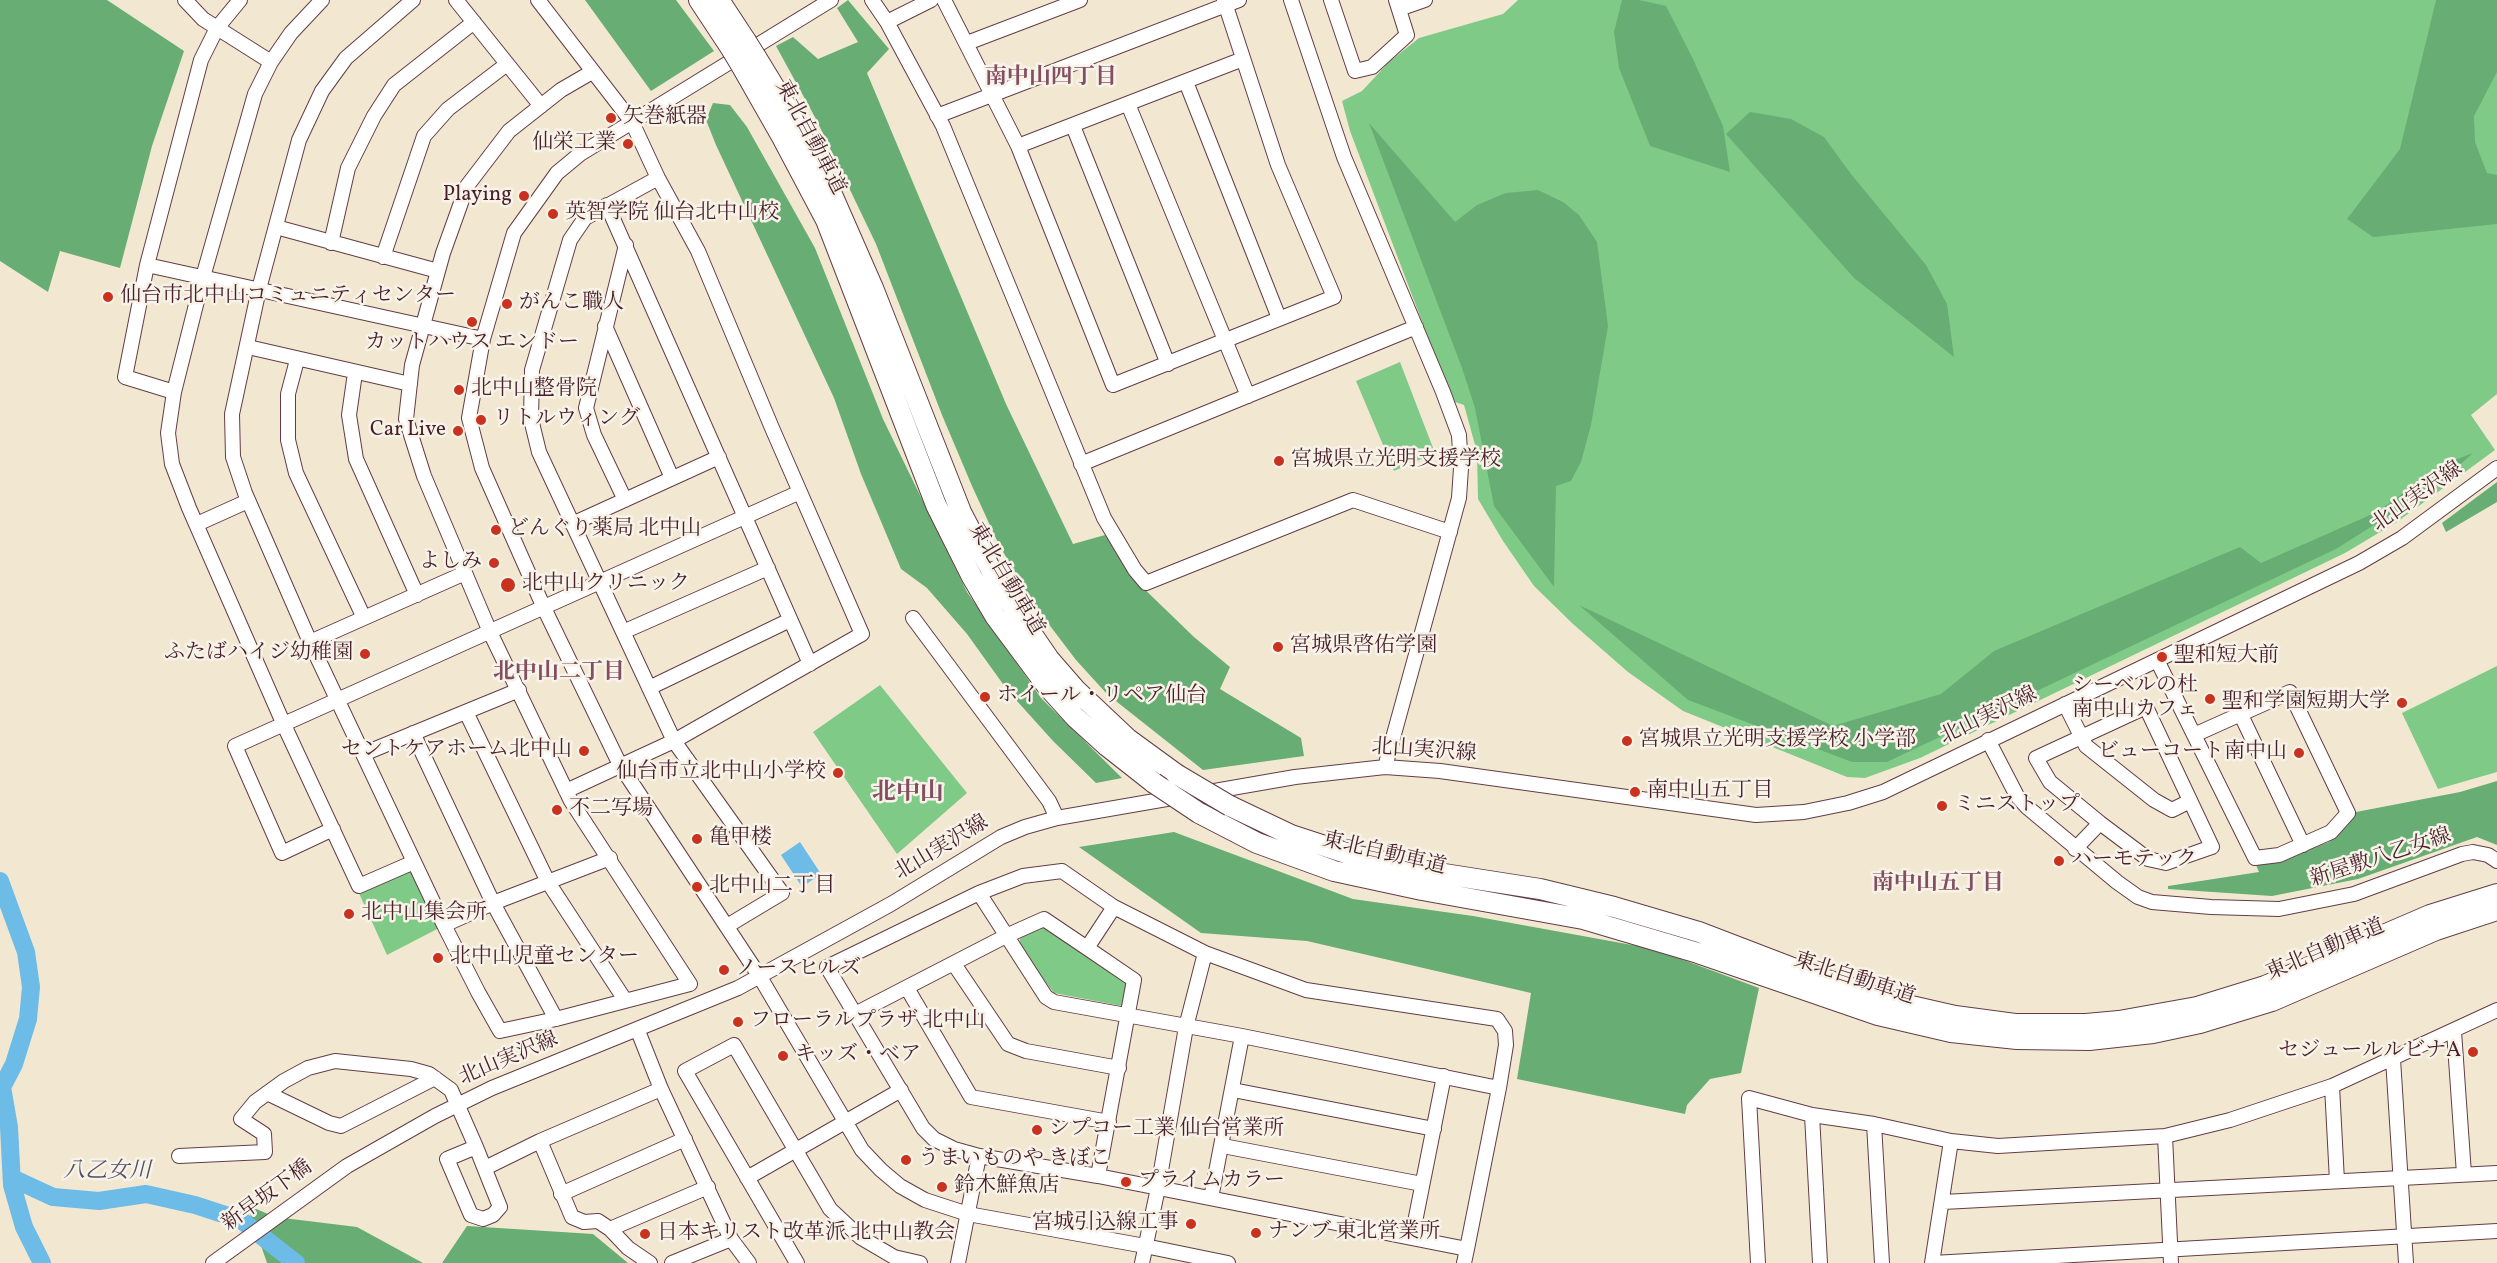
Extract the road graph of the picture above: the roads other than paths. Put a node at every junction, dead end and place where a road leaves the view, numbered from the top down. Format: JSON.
{"nodes":[{"id":1,"x":185,"y":0,"type":"edge"},
{"id":2,"x":240,"y":0,"type":"edge"},
{"id":3,"x":322,"y":0,"type":"edge"},
{"id":4,"x":413,"y":0,"type":"edge"},
{"id":5,"x":456,"y":0,"type":"edge"},
{"id":6,"x":538,"y":0,"type":"edge"},
{"id":7,"x":699,"y":0,"type":"edge"},
{"id":8,"x":719,"y":0,"type":"edge"},
{"id":9,"x":831,"y":0,"type":"edge"},
{"id":10,"x":931,"y":0,"type":"edge"},
{"id":11,"x":944,"y":0,"type":"edge"},
{"id":12,"x":1080,"y":0,"type":"edge"},
{"id":13,"x":1291,"y":0,"type":"edge"},
{"id":14,"x":1331,"y":0,"type":"edge"},
{"id":15,"x":1425,"y":0,"type":"edge"},
{"id":16,"x":1230,"y":2,"type":"edge"},
{"id":17,"x":875,"y":4,"type":"edge"},
{"id":18,"x":1398,"y":5,"type":"edge"},
{"id":19,"x":474,"y":22,"type":"junction"},
{"id":20,"x":887,"y":22,"type":"junction"},
{"id":21,"x":217,"y":28,"type":"junction"},
{"id":22,"x":967,"y":43,"type":"junction"},
{"id":23,"x":744,"y":53,"type":"junction"},
{"id":24,"x":1243,"y":59,"type":"junction"},
{"id":25,"x":271,"y":62,"type":"junction"},
{"id":26,"x":507,"y":64,"type":"junction"},
{"id":27,"x":592,"y":72,"type":"junction"},
{"id":28,"x":1186,"y":82,"type":"junction"},
{"id":29,"x":992,"y":95,"type":"junction"},
{"id":30,"x":1128,"y":104,"type":"junction"},
{"id":31,"x":541,"y":106,"type":"junction"},
{"id":32,"x":937,"y":116,"type":"junction"},
{"id":33,"x":632,"y":122,"type":"junction"},
{"id":34,"x":1073,"y":126,"type":"junction"},
{"id":35,"x":1018,"y":146,"type":"junction"},
{"id":36,"x":658,"y":178,"type":"junction"},
{"id":37,"x":607,"y":205,"type":"junction"},
{"id":38,"x":276,"y":228,"type":"junction"},
{"id":39,"x":331,"y":243,"type":"junction"},
{"id":40,"x":626,"y":245,"type":"junction"},
{"id":41,"x":383,"y":256,"type":"junction"},
{"id":42,"x":147,"y":265,"type":"junction"},
{"id":43,"x":438,"y":271,"type":"junction"},
{"id":44,"x":202,"y":277,"type":"junction"},
{"id":45,"x":259,"y":290,"type":"junction"},
{"id":46,"x":1279,"y":318,"type":"junction"},
{"id":47,"x":423,"y":326,"type":"junction"},
{"id":48,"x":605,"y":326,"type":"junction"},
{"id":49,"x":1416,"y":327,"type":"junction"},
{"id":50,"x":483,"y":339,"type":"junction"},
{"id":51,"x":1225,"y":342,"type":"junction"},
{"id":52,"x":248,"y":347,"type":"junction"},
{"id":53,"x":297,"y":360,"type":"junction"},
{"id":54,"x":1168,"y":364,"type":"junction"},
{"id":55,"x":356,"y":372,"type":"junction"},
{"id":56,"x":410,"y":384,"type":"junction"},
{"id":57,"x":174,"y":392,"type":"junction"},
{"id":58,"x":1248,"y":396,"type":"junction"},
{"id":59,"x":719,"y":457,"type":"junction"},
{"id":60,"x":1080,"y":464,"type":"junction"},
{"id":61,"x":2497,"y":468,"type":"edge"},
{"id":62,"x":672,"y":478,"type":"junction"},
{"id":63,"x":800,"y":492,"type":"junction"},
{"id":64,"x":625,"y":500,"type":"junction"},
{"id":65,"x":248,"y":501,"type":"junction"},
{"id":66,"x":745,"y":517,"type":"junction"},
{"id":67,"x":197,"y":524,"type":"junction"},
{"id":68,"x":572,"y":524,"type":"junction"},
{"id":69,"x":1450,"y":532,"type":"junction"},
{"id":70,"x":768,"y":568,"type":"junction"},
{"id":71,"x":465,"y":573,"type":"junction"},
{"id":72,"x":600,"y":582,"type":"junction"},
{"id":73,"x":417,"y":595,"type":"junction"},
{"id":74,"x":544,"y":608,"type":"junction"},
{"id":75,"x":364,"y":618,"type":"junction"},
{"id":76,"x":913,"y":618,"type":"dead end"},
{"id":77,"x":790,"y":620,"type":"junction"},
{"id":78,"x":490,"y":632,"type":"junction"},
{"id":79,"x":623,"y":632,"type":"junction"},
{"id":80,"x":310,"y":642,"type":"junction"},
{"id":81,"x":2157,"y":660,"type":"junction"},
{"id":82,"x":810,"y":664,"type":"junction"},
{"id":83,"x":649,"y":688,"type":"junction"},
{"id":84,"x":519,"y":690,"type":"junction"},
{"id":85,"x":338,"y":701,"type":"junction"},
{"id":86,"x":2065,"y":704,"type":"junction"},
{"id":87,"x":466,"y":712,"type":"junction"},
{"id":88,"x":2241,"y":715,"type":"junction"},
{"id":89,"x":284,"y":725,"type":"junction"},
{"id":90,"x":413,"y":734,"type":"junction"},
{"id":91,"x":2194,"y":735,"type":"junction"},
{"id":92,"x":2081,"y":737,"type":"junction"},
{"id":93,"x":1988,"y":740,"type":"junction"},
{"id":94,"x":674,"y":741,"type":"junction"},
{"id":95,"x":363,"y":754,"type":"junction"},
{"id":96,"x":620,"y":765,"type":"junction"},
{"id":97,"x":1385,"y":767,"type":"junction"},
{"id":98,"x":566,"y":791,"type":"junction"},
{"id":99,"x":2190,"y":801,"type":"junction"},
{"id":100,"x":1057,"y":818,"type":"junction"},
{"id":101,"x":2100,"y":823,"type":"junction"},
{"id":102,"x":333,"y":829,"type":"junction"},
{"id":103,"x":2302,"y":845,"type":"junction"},
{"id":104,"x":2075,"y":849,"type":"junction"},
{"id":105,"x":610,"y":858,"type":"junction"},
{"id":106,"x":2497,"y":861,"type":"edge"},
{"id":107,"x":414,"y":862,"type":"junction"},
{"id":108,"x":548,"y":882,"type":"junction"},
{"id":109,"x":979,"y":893,"type":"junction"},
{"id":110,"x":493,"y":903,"type":"junction"},
{"id":111,"x":2494,"y":903,"type":"edge"},
{"id":112,"x":1114,"y":907,"type":"junction"},
{"id":113,"x":444,"y":925,"type":"junction"},
{"id":114,"x":727,"y":926,"type":"junction"},
{"id":115,"x":1006,"y":936,"type":"junction"},
{"id":116,"x":1087,"y":948,"type":"junction"},
{"id":117,"x":1205,"y":953,"type":"junction"},
{"id":118,"x":954,"y":964,"type":"junction"},
{"id":119,"x":760,"y":977,"type":"junction"},
{"id":120,"x":907,"y":988,"type":"junction"},
{"id":121,"x":625,"y":1000,"type":"junction"},
{"id":122,"x":2497,"y":1010,"type":"edge"},
{"id":123,"x":855,"y":1014,"type":"junction"},
{"id":124,"x":1126,"y":1015,"type":"junction"},
{"id":125,"x":556,"y":1019,"type":"junction"},
{"id":126,"x":1186,"y":1027,"type":"junction"},
{"id":127,"x":638,"y":1031,"type":"junction"},
{"id":128,"x":2454,"y":1031,"type":"junction"},
{"id":129,"x":1242,"y":1036,"type":"junction"},
{"id":130,"x":2393,"y":1059,"type":"junction"},
{"id":131,"x":1119,"y":1068,"type":"junction"},
{"id":132,"x":1444,"y":1076,"type":"junction"},
{"id":133,"x":435,"y":1078,"type":"junction"},
{"id":134,"x":2332,"y":1086,"type":"junction"},
{"id":135,"x":1499,"y":1088,"type":"junction"},
{"id":136,"x":661,"y":1089,"type":"junction"},
{"id":137,"x":901,"y":1090,"type":"junction"},
{"id":138,"x":1233,"y":1090,"type":"junction"},
{"id":139,"x":267,"y":1093,"type":"junction"},
{"id":140,"x":457,"y":1105,"type":"junction"},
{"id":141,"x":1812,"y":1115,"type":"junction"},
{"id":142,"x":1109,"y":1122,"type":"junction"},
{"id":143,"x":846,"y":1123,"type":"junction"},
{"id":144,"x":1874,"y":1124,"type":"junction"},
{"id":145,"x":1434,"y":1129,"type":"junction"},
{"id":146,"x":2165,"y":1136,"type":"junction"},
{"id":147,"x":685,"y":1140,"type":"junction"},
{"id":148,"x":540,"y":1141,"type":"junction"},
{"id":149,"x":1951,"y":1141,"type":"junction"},
{"id":150,"x":1222,"y":1146,"type":"junction"},
{"id":151,"x":476,"y":1147,"type":"junction"},
{"id":152,"x":796,"y":1151,"type":"junction"},
{"id":153,"x":179,"y":1156,"type":"dead end"},
{"id":154,"x":979,"y":1156,"type":"junction"},
{"id":155,"x":347,"y":1166,"type":"joint"},
{"id":156,"x":485,"y":1168,"type":"junction"},
{"id":157,"x":2497,"y":1173,"type":"edge"},
{"id":158,"x":2464,"y":1174,"type":"junction"},
{"id":159,"x":1098,"y":1176,"type":"junction"},
{"id":160,"x":747,"y":1178,"type":"junction"},
{"id":161,"x":2401,"y":1179,"type":"junction"},
{"id":162,"x":2337,"y":1181,"type":"junction"},
{"id":163,"x":1422,"y":1184,"type":"junction"},
{"id":164,"x":708,"y":1187,"type":"junction"},
{"id":165,"x":1158,"y":1188,"type":"junction"},
{"id":166,"x":2167,"y":1191,"type":"junction"},
{"id":167,"x":561,"y":1194,"type":"junction"},
{"id":168,"x":1211,"y":1198,"type":"junction"},
{"id":169,"x":1943,"y":1202,"type":"junction"},
{"id":170,"x":968,"y":1214,"type":"junction"},
{"id":171,"x":610,"y":1229,"type":"junction"},
{"id":172,"x":2497,"y":1231,"type":"edge"},
{"id":173,"x":2404,"y":1236,"type":"junction"},
{"id":174,"x":1412,"y":1237,"type":"junction"},
{"id":175,"x":731,"y":1239,"type":"junction"},
{"id":176,"x":1145,"y":1246,"type":"junction"},
{"id":177,"x":1467,"y":1249,"type":"junction"},
{"id":178,"x":2171,"y":1256,"type":"edge"},
{"id":179,"x":213,"y":1263,"type":"edge"},
{"id":180,"x":650,"y":1263,"type":"edge"},
{"id":181,"x":672,"y":1263,"type":"edge"},
{"id":182,"x":749,"y":1263,"type":"edge"},
{"id":183,"x":797,"y":1263,"type":"edge"},
{"id":184,"x":920,"y":1263,"type":"edge"},
{"id":185,"x":958,"y":1263,"type":"edge"},
{"id":186,"x":1142,"y":1263,"type":"edge"},
{"id":187,"x":1228,"y":1263,"type":"edge"},
{"id":188,"x":1464,"y":1263,"type":"edge"},
{"id":189,"x":1758,"y":1263,"type":"edge"},
{"id":190,"x":1821,"y":1263,"type":"edge"},
{"id":191,"x":1882,"y":1263,"type":"edge"},
{"id":192,"x":1932,"y":1263,"type":"edge"},
{"id":193,"x":2406,"y":1263,"type":"edge"}],
"edges":[{"from":1,"to":21,"type":"street"},
{"from":2,"to":21,"type":"street"},
{"from":3,"to":25,"type":"street"},
{"from":4,"to":38,"type":"street"},
{"from":5,"to":19,"type":"street"},
{"from":6,"to":27,"type":"street"},
{"from":7,"to":23,"type":"highway","name":"東北自動車道"},
{"from":8,"to":23,"type":"highway","name":"東北自動車道"},
{"from":9,"to":33,"type":"street"},
{"from":10,"to":20,"type":"street"},
{"from":11,"to":22,"type":"street"},
{"from":12,"to":22,"type":"street"},
{"from":13,"to":49,"type":"street"},
{"from":14,"to":18,"type":"street"},
{"from":15,"to":18,"type":"street"},
{"from":16,"to":24,"type":"street"},
{"from":16,"to":29,"type":"street"},
{"from":17,"to":20,"type":"street"},
{"from":19,"to":26,"type":"street"},
{"from":19,"to":39,"type":"street"},
{"from":20,"to":32,"type":"street"},
{"from":21,"to":25,"type":"street"},
{"from":21,"to":42,"type":"street"},
{"from":22,"to":29,"type":"street"},
{"from":23,"to":111,"type":"highway","name":"東北自動車道","bridge":true},
{"from":23,"to":111,"type":"highway","name":"東北自動車道","bridge":true},
{"from":24,"to":28,"type":"street"},
{"from":24,"to":46,"type":"street"},
{"from":25,"to":44,"type":"street"},
{"from":26,"to":31,"type":"street"},
{"from":26,"to":41,"type":"street"},
{"from":27,"to":31,"type":"street"},
{"from":27,"to":33,"type":"street"},
{"from":28,"to":30,"type":"street"},
{"from":28,"to":46,"type":"street"},
{"from":29,"to":32,"type":"street"},
{"from":29,"to":35,"type":"street"},
{"from":30,"to":34,"type":"street"},
{"from":30,"to":51,"type":"street"},
{"from":31,"to":43,"type":"street"},
{"from":32,"to":60,"type":"street"},
{"from":33,"to":36,"type":"street"},
{"from":33,"to":50,"type":"street"},
{"from":34,"to":35,"type":"street"},
{"from":34,"to":54,"type":"street"},
{"from":35,"to":54,"type":"street"},
{"from":36,"to":37,"type":"street"},
{"from":36,"to":63,"type":"street"},
{"from":37,"to":40,"type":"street"},
{"from":37,"to":68,"type":"street"},
{"from":38,"to":39,"type":"street"},
{"from":38,"to":45,"type":"street"},
{"from":39,"to":41,"type":"street"},
{"from":40,"to":48,"type":"street"},
{"from":40,"to":59,"type":"street"},
{"from":41,"to":43,"type":"street"},
{"from":42,"to":44,"type":"street"},
{"from":42,"to":57,"type":"street"},
{"from":43,"to":47,"type":"street"},
{"from":44,"to":45,"type":"street"},
{"from":44,"to":57,"type":"street"},
{"from":45,"to":47,"type":"street"},
{"from":45,"to":52,"type":"street"},
{"from":46,"to":51,"type":"street"},
{"from":47,"to":50,"type":"street"},
{"from":47,"to":56,"type":"street"},
{"from":48,"to":62,"type":"street"},
{"from":48,"to":64,"type":"street"},
{"from":49,"to":58,"type":"street"},
{"from":49,"to":69,"type":"street"},
{"from":50,"to":74,"type":"street"},
{"from":51,"to":54,"type":"street"},
{"from":51,"to":58,"type":"street"},
{"from":52,"to":53,"type":"street"},
{"from":52,"to":65,"type":"street"},
{"from":53,"to":55,"type":"street"},
{"from":53,"to":75,"type":"street"},
{"from":55,"to":56,"type":"street"},
{"from":55,"to":73,"type":"street"},
{"from":56,"to":71,"type":"street"},
{"from":57,"to":67,"type":"street"},
{"from":58,"to":60,"type":"street"},
{"from":59,"to":62,"type":"street"},
{"from":59,"to":66,"type":"street"},
{"from":60,"to":69,"type":"street"},
{"from":61,"to":81,"type":"street","name":"北山実沢線"},
{"from":62,"to":64,"type":"street"},
{"from":63,"to":66,"type":"street"},
{"from":63,"to":82,"type":"street"},
{"from":64,"to":68,"type":"street"},
{"from":65,"to":67,"type":"street"},
{"from":65,"to":80,"type":"street"},
{"from":66,"to":70,"type":"street"},
{"from":66,"to":72,"type":"street"},
{"from":67,"to":89,"type":"street"},
{"from":68,"to":72,"type":"street"},
{"from":69,"to":97,"type":"street"},
{"from":70,"to":77,"type":"street"},
{"from":70,"to":79,"type":"street"},
{"from":71,"to":73,"type":"street"},
{"from":71,"to":78,"type":"street"},
{"from":72,"to":74,"type":"street"},
{"from":72,"to":79,"type":"street"},
{"from":73,"to":75,"type":"street"},
{"from":74,"to":78,"type":"street"},
{"from":74,"to":96,"type":"street"},
{"from":75,"to":80,"type":"street"},
{"from":76,"to":100,"type":"street"},
{"from":77,"to":82,"type":"street"},
{"from":77,"to":83,"type":"street"},
{"from":78,"to":84,"type":"street"},
{"from":78,"to":85,"type":"street"},
{"from":79,"to":83,"type":"street"},
{"from":80,"to":85,"type":"street"},
{"from":81,"to":86,"type":"street","name":"北山実沢線"},
{"from":81,"to":91,"type":"street"},
{"from":82,"to":94,"type":"street"},
{"from":83,"to":94,"type":"street"},
{"from":84,"to":87,"type":"street"},
{"from":84,"to":98,"type":"street"},
{"from":85,"to":89,"type":"street"},
{"from":85,"to":95,"type":"street"},
{"from":86,"to":92,"type":"street"},
{"from":86,"to":93,"type":"street","name":"北山実沢線"},
{"from":87,"to":90,"type":"street"},
{"from":87,"to":108,"type":"street"},
{"from":88,"to":91,"type":"street"},
{"from":88,"to":103,"type":"street"},
{"from":88,"to":103,"type":"street"},
{"from":89,"to":102,"type":"street"},
{"from":89,"to":102,"type":"street"},
{"from":90,"to":95,"type":"street"},
{"from":90,"to":110,"type":"street"},
{"from":91,"to":103,"type":"street"},
{"from":92,"to":99,"type":"street"},
{"from":92,"to":99,"type":"street"},
{"from":92,"to":101,"type":"street"},
{"from":93,"to":97,"type":"street","name":"北山実沢線"},
{"from":93,"to":104,"type":"street","name":"新屋敷八乙女線"},
{"from":94,"to":96,"type":"street"},
{"from":94,"to":114,"type":"street"},
{"from":95,"to":107,"type":"street"},
{"from":96,"to":98,"type":"street"},
{"from":96,"to":114,"type":"street"},
{"from":97,"to":100,"type":"street","name":"北山実沢線"},
{"from":98,"to":105,"type":"street"},
{"from":99,"to":101,"type":"street"},
{"from":100,"to":119,"type":"street","name":"北山実沢線"},
{"from":101,"to":104,"type":"street"},
{"from":102,"to":107,"type":"street"},
{"from":104,"to":106,"type":"street","name":"新屋敷八乙女線"},
{"from":105,"to":108,"type":"street"},
{"from":105,"to":121,"type":"street"},
{"from":107,"to":113,"type":"street"},
{"from":108,"to":110,"type":"street"},
{"from":108,"to":121,"type":"street"},
{"from":109,"to":112,"type":"street"},
{"from":109,"to":115,"type":"street"},
{"from":109,"to":123,"type":"street"},
{"from":110,"to":113,"type":"street"},
{"from":110,"to":125,"type":"street"},
{"from":112,"to":116,"type":"street"},
{"from":112,"to":117,"type":"street"},
{"from":113,"to":125,"type":"street"},
{"from":114,"to":119,"type":"street"},
{"from":115,"to":116,"type":"street"},
{"from":115,"to":118,"type":"street"},
{"from":115,"to":124,"type":"street"},
{"from":116,"to":124,"type":"street"},
{"from":117,"to":126,"type":"street"},
{"from":117,"to":135,"type":"street"},
{"from":118,"to":120,"type":"street"},
{"from":118,"to":131,"type":"street"},
{"from":119,"to":127,"type":"street","name":"北山実沢線"},
{"from":119,"to":143,"type":"street"},
{"from":120,"to":123,"type":"street"},
{"from":120,"to":142,"type":"street"},
{"from":121,"to":125,"type":"street"},
{"from":122,"to":128,"type":"street"},
{"from":123,"to":137,"type":"street"},
{"from":124,"to":126,"type":"street"},
{"from":124,"to":131,"type":"street"},
{"from":126,"to":129,"type":"street"},
{"from":126,"to":165,"type":"street"},
{"from":127,"to":136,"type":"street"},
{"from":127,"to":140,"type":"street","name":"北山実沢線"},
{"from":128,"to":130,"type":"street"},
{"from":128,"to":158,"type":"street"},
{"from":129,"to":132,"type":"street"},
{"from":129,"to":138,"type":"street"},
{"from":130,"to":134,"type":"street"},
{"from":130,"to":161,"type":"street"},
{"from":131,"to":142,"type":"street"},
{"from":132,"to":135,"type":"street"},
{"from":132,"to":145,"type":"street"},
{"from":133,"to":139,"type":"street"},
{"from":133,"to":139,"type":"street"},
{"from":133,"to":140,"type":"street"},
{"from":134,"to":146,"type":"street"},
{"from":134,"to":162,"type":"street"},
{"from":135,"to":177,"type":"street"},
{"from":136,"to":147,"type":"street"},
{"from":136,"to":148,"type":"street"},
{"from":137,"to":143,"type":"street"},
{"from":137,"to":154,"type":"street"},
{"from":138,"to":145,"type":"street"},
{"from":138,"to":150,"type":"street"},
{"from":139,"to":153,"type":"street"},
{"from":140,"to":151,"type":"street"},
{"from":140,"to":155,"type":"street","name":"北山実沢線"},
{"from":141,"to":144,"type":"street"},
{"from":141,"to":189,"type":"street"},
{"from":141,"to":190,"type":"street"},
{"from":142,"to":159,"type":"street"},
{"from":143,"to":152,"type":"street"},
{"from":143,"to":170,"type":"street"},
{"from":144,"to":149,"type":"street"},
{"from":144,"to":191,"type":"street"},
{"from":145,"to":163,"type":"street"},
{"from":146,"to":149,"type":"street"},
{"from":146,"to":166,"type":"street"},
{"from":147,"to":164,"type":"street"},
{"from":147,"to":167,"type":"street"},
{"from":148,"to":156,"type":"street"},
{"from":148,"to":167,"type":"street"},
{"from":149,"to":169,"type":"street"},
{"from":150,"to":163,"type":"street"},
{"from":150,"to":168,"type":"street"},
{"from":151,"to":156,"type":"street"},
{"from":151,"to":156,"type":"street"},
{"from":152,"to":160,"type":"street"},
{"from":152,"to":160,"type":"street"},
{"from":152,"to":184,"type":"street"},
{"from":154,"to":159,"type":"street"},
{"from":154,"to":170,"type":"street"},
{"from":155,"to":179,"type":"street","name":"新早坂下橋"},
{"from":157,"to":158,"type":"street"},
{"from":158,"to":161,"type":"street"},
{"from":159,"to":165,"type":"street"},
{"from":160,"to":183,"type":"street"},
{"from":161,"to":162,"type":"street"},
{"from":161,"to":173,"type":"street"},
{"from":162,"to":166,"type":"street"},
{"from":163,"to":174,"type":"street"},
{"from":164,"to":171,"type":"street"},
{"from":164,"to":175,"type":"street"},
{"from":165,"to":168,"type":"street"},
{"from":165,"to":176,"type":"street"},
{"from":166,"to":169,"type":"street"},
{"from":166,"to":178,"type":"street"},
{"from":167,"to":171,"type":"street"},
{"from":168,"to":174,"type":"street"},
{"from":169,"to":192,"type":"street"},
{"from":170,"to":176,"type":"street"},
{"from":170,"to":185,"type":"street"},
{"from":171,"to":180,"type":"street"},
{"from":172,"to":173,"type":"street"},
{"from":173,"to":178,"type":"street"},
{"from":173,"to":193,"type":"street"},
{"from":174,"to":177,"type":"street"},
{"from":175,"to":181,"type":"street"},
{"from":175,"to":182,"type":"street"},
{"from":176,"to":186,"type":"street"},
{"from":176,"to":187,"type":"street"},
{"from":177,"to":188,"type":"street"},
{"from":178,"to":192,"type":"street"}]}
